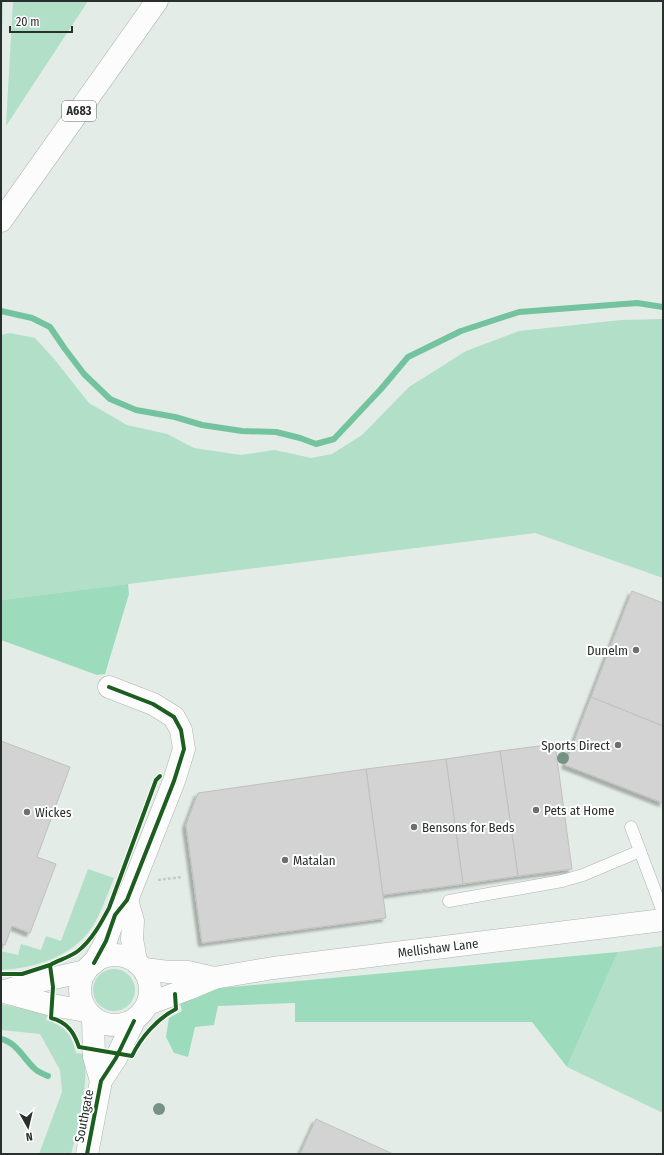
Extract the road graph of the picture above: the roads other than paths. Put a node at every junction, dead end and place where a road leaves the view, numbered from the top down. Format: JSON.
{"nodes":[{"id":1,"x":157,"y":1,"type":"edge"},
{"id":2,"x":1,"y":221,"type":"edge"},
{"id":3,"x":109,"y":687,"type":"dead end"},
{"id":4,"x":631,"y":827,"type":"dead end"},
{"id":5,"x":640,"y":851,"type":"junction"},
{"id":6,"x":127,"y":900,"type":"junction"},
{"id":7,"x":449,"y":901,"type":"dead end"},
{"id":8,"x":663,"y":912,"type":"edge"},
{"id":9,"x":663,"y":920,"type":"edge"},
{"id":10,"x":140,"y":965,"type":"junction"},
{"id":11,"x":90,"y":967,"type":"junction"},
{"id":12,"x":214,"y":978,"type":"junction"},
{"id":13,"x":3,"y":991,"type":"edge"},
{"id":14,"x":148,"y":1004,"type":"junction"},
{"id":15,"x":90,"y":1014,"type":"junction"},
{"id":16,"x":134,"y":1021,"type":"junction"},
{"id":17,"x":101,"y":1081,"type":"junction"},
{"id":18,"x":87,"y":1154,"type":"edge"}],
"edges":[{"from":1,"to":2,"type":"main road","number":"A683"},
{"from":3,"to":6,"type":"main road"},
{"from":4,"to":5,"type":"lane"},
{"from":5,"to":7,"type":"lane"},
{"from":5,"to":8,"type":"lane"},
{"from":6,"to":10,"type":"main road"},
{"from":6,"to":11,"type":"main road"},
{"from":9,"to":12,"type":"main road","name":"Mellishaw Lane"},
{"from":10,"to":11,"type":"main road"},
{"from":10,"to":12,"type":"main road","name":"Mellishaw Lane"},
{"from":10,"to":14,"type":"main road"},
{"from":11,"to":13,"type":"main road"},
{"from":11,"to":15,"type":"main road"},
{"from":12,"to":14,"type":"main road","name":"Mellishaw Lane"},
{"from":13,"to":15,"type":"main road"},
{"from":14,"to":16,"type":"main road"},
{"from":15,"to":16,"type":"main road"},
{"from":15,"to":17,"type":"main road","name":"Southgate"},
{"from":16,"to":17,"type":"main road","name":"Southgate"},
{"from":17,"to":18,"type":"main road","name":"Southgate"}]}
